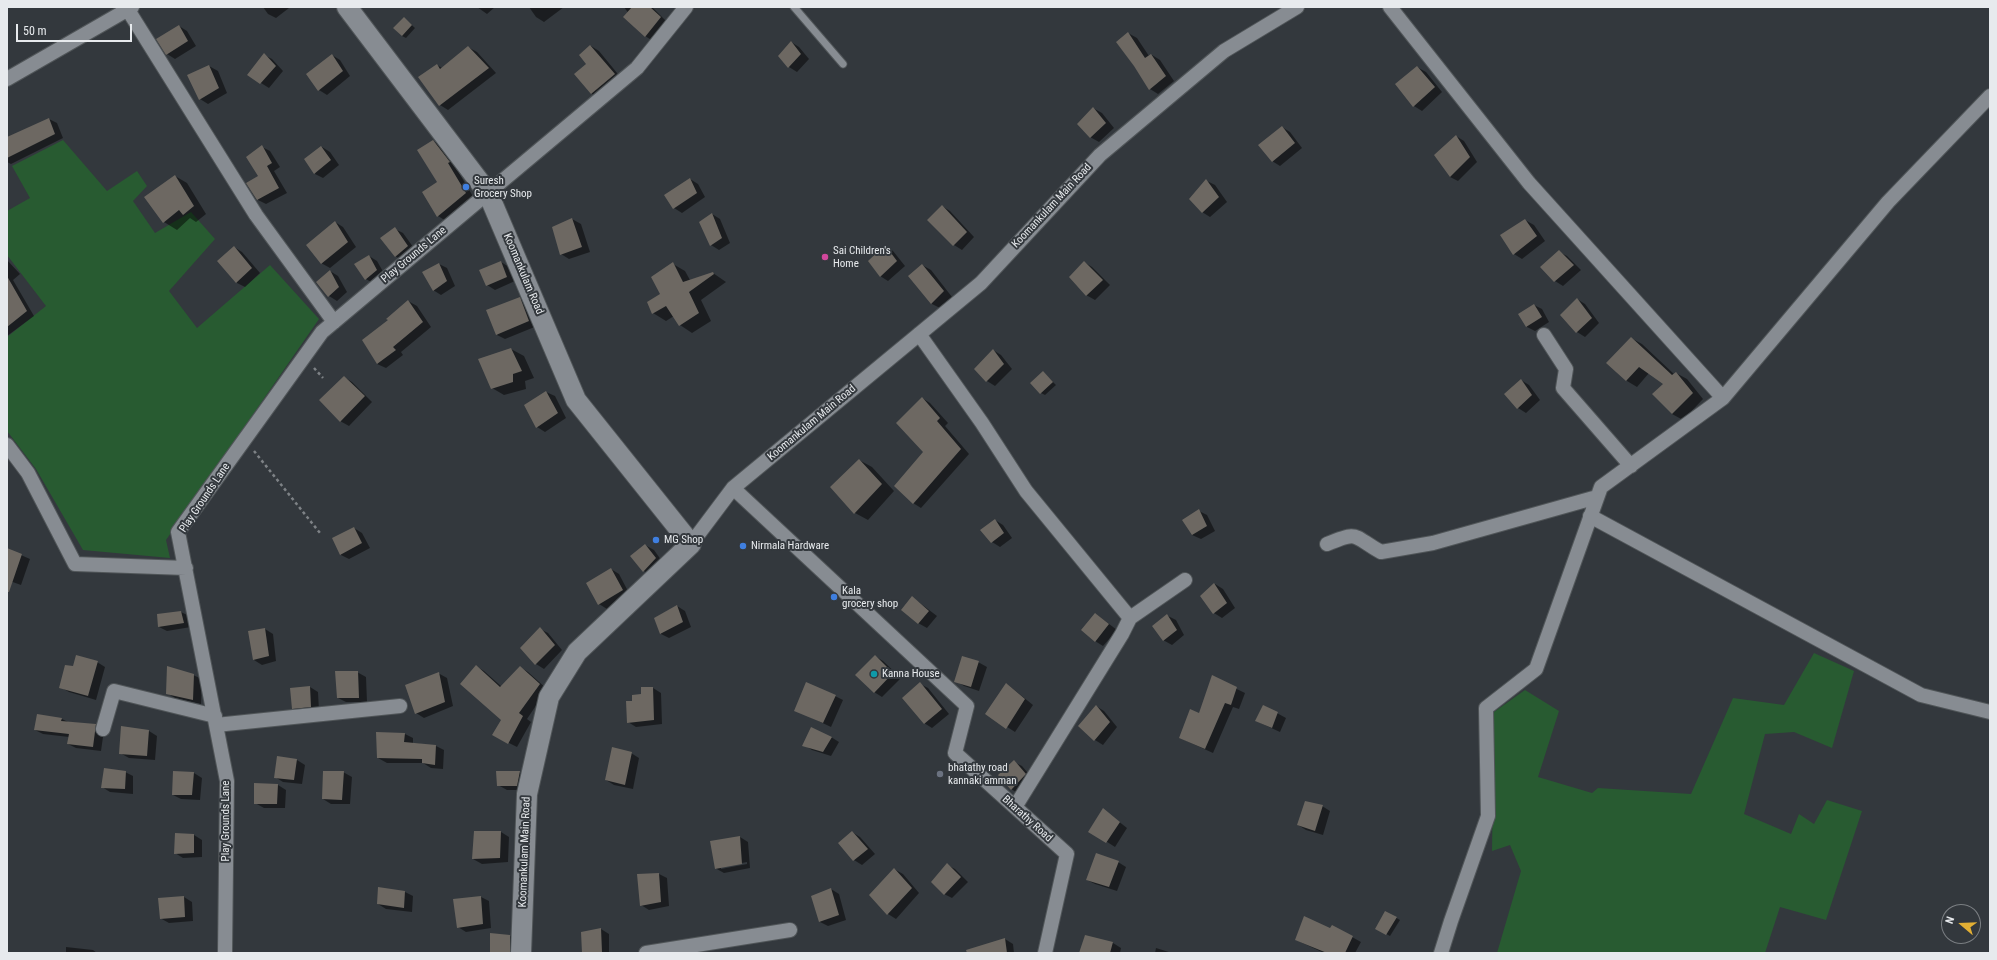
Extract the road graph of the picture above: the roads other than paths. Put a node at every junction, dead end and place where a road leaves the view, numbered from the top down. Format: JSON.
{"nodes":[{"id":1,"x":347,"y":7,"type":"edge"},
{"id":2,"x":686,"y":7,"type":"edge"},
{"id":3,"x":794,"y":7,"type":"edge"},
{"id":4,"x":1297,"y":7,"type":"edge"},
{"id":5,"x":1390,"y":7,"type":"edge"},
{"id":6,"x":130,"y":8,"type":"edge"},
{"id":7,"x":842,"y":64,"type":"dead end"},
{"id":8,"x":7,"y":78,"type":"edge"},
{"id":9,"x":1990,"y":96,"type":"edge"},
{"id":10,"x":488,"y":193,"type":"junction"},
{"id":11,"x":334,"y":322,"type":"junction"},
{"id":12,"x":919,"y":334,"type":"junction"},
{"id":13,"x":1544,"y":334,"type":"dead end"},
{"id":14,"x":1723,"y":398,"type":"junction"},
{"id":15,"x":7,"y":445,"type":"edge"},
{"id":16,"x":1631,"y":466,"type":"junction"},
{"id":17,"x":733,"y":488,"type":"junction"},
{"id":18,"x":1597,"y":497,"type":"junction"},
{"id":19,"x":1590,"y":516,"type":"junction"},
{"id":20,"x":691,"y":544,"type":"junction"},
{"id":21,"x":1327,"y":544,"type":"dead end"},
{"id":22,"x":186,"y":568,"type":"junction"},
{"id":23,"x":1185,"y":580,"type":"dead end"},
{"id":24,"x":1130,"y":618,"type":"junction"},
{"id":25,"x":400,"y":706,"type":"dead end"},
{"id":26,"x":1990,"y":712,"type":"edge"},
{"id":27,"x":215,"y":720,"type":"junction"},
{"id":28,"x":103,"y":729,"type":"dead end"},
{"id":29,"x":1015,"y":808,"type":"junction"},
{"id":30,"x":790,"y":930,"type":"dead end"},
{"id":31,"x":225,"y":953,"type":"edge"},
{"id":32,"x":521,"y":953,"type":"edge"},
{"id":33,"x":646,"y":953,"type":"edge"},
{"id":34,"x":1045,"y":953,"type":"edge"},
{"id":35,"x":1441,"y":953,"type":"edge"}],
"edges":[{"from":1,"to":10,"type":"street","name":"Koomankulam Road"},
{"from":2,"to":10,"type":"street","name":"Play Grounds Lane"},
{"from":3,"to":7,"type":"lane"},
{"from":4,"to":12,"type":"street","name":"Koomankulam Main Road"},
{"from":5,"to":14,"type":"street"},
{"from":6,"to":8,"type":"street"},
{"from":6,"to":11,"type":"street"},
{"from":9,"to":14,"type":"street"},
{"from":10,"to":11,"type":"street","name":"Play Grounds Lane"},
{"from":10,"to":20,"type":"street","name":"Koomankulam Road"},
{"from":11,"to":22,"type":"street","name":"Play Grounds Lane"},
{"from":12,"to":17,"type":"street","name":"Koomankulam Main Road"},
{"from":12,"to":24,"type":"street"},
{"from":13,"to":16,"type":"street"},
{"from":14,"to":16,"type":"street"},
{"from":15,"to":22,"type":"street"},
{"from":16,"to":18,"type":"street"},
{"from":17,"to":20,"type":"street","name":"Koomankulam Main Road"},
{"from":17,"to":29,"type":"street","name":"Bharathy Road"},
{"from":18,"to":19,"type":"street"},
{"from":18,"to":21,"type":"street"},
{"from":19,"to":26,"type":"street"},
{"from":19,"to":35,"type":"street"},
{"from":20,"to":32,"type":"street","name":"Koomankulam Main Road"},
{"from":22,"to":27,"type":"street","name":"Play Grounds Lane"},
{"from":23,"to":24,"type":"street"},
{"from":24,"to":29,"type":"street"},
{"from":25,"to":27,"type":"street"},
{"from":27,"to":28,"type":"street"},
{"from":27,"to":31,"type":"street","name":"Play Grounds Lane"},
{"from":29,"to":34,"type":"street","name":"Bharathy Road"},
{"from":30,"to":33,"type":"street"}]}
